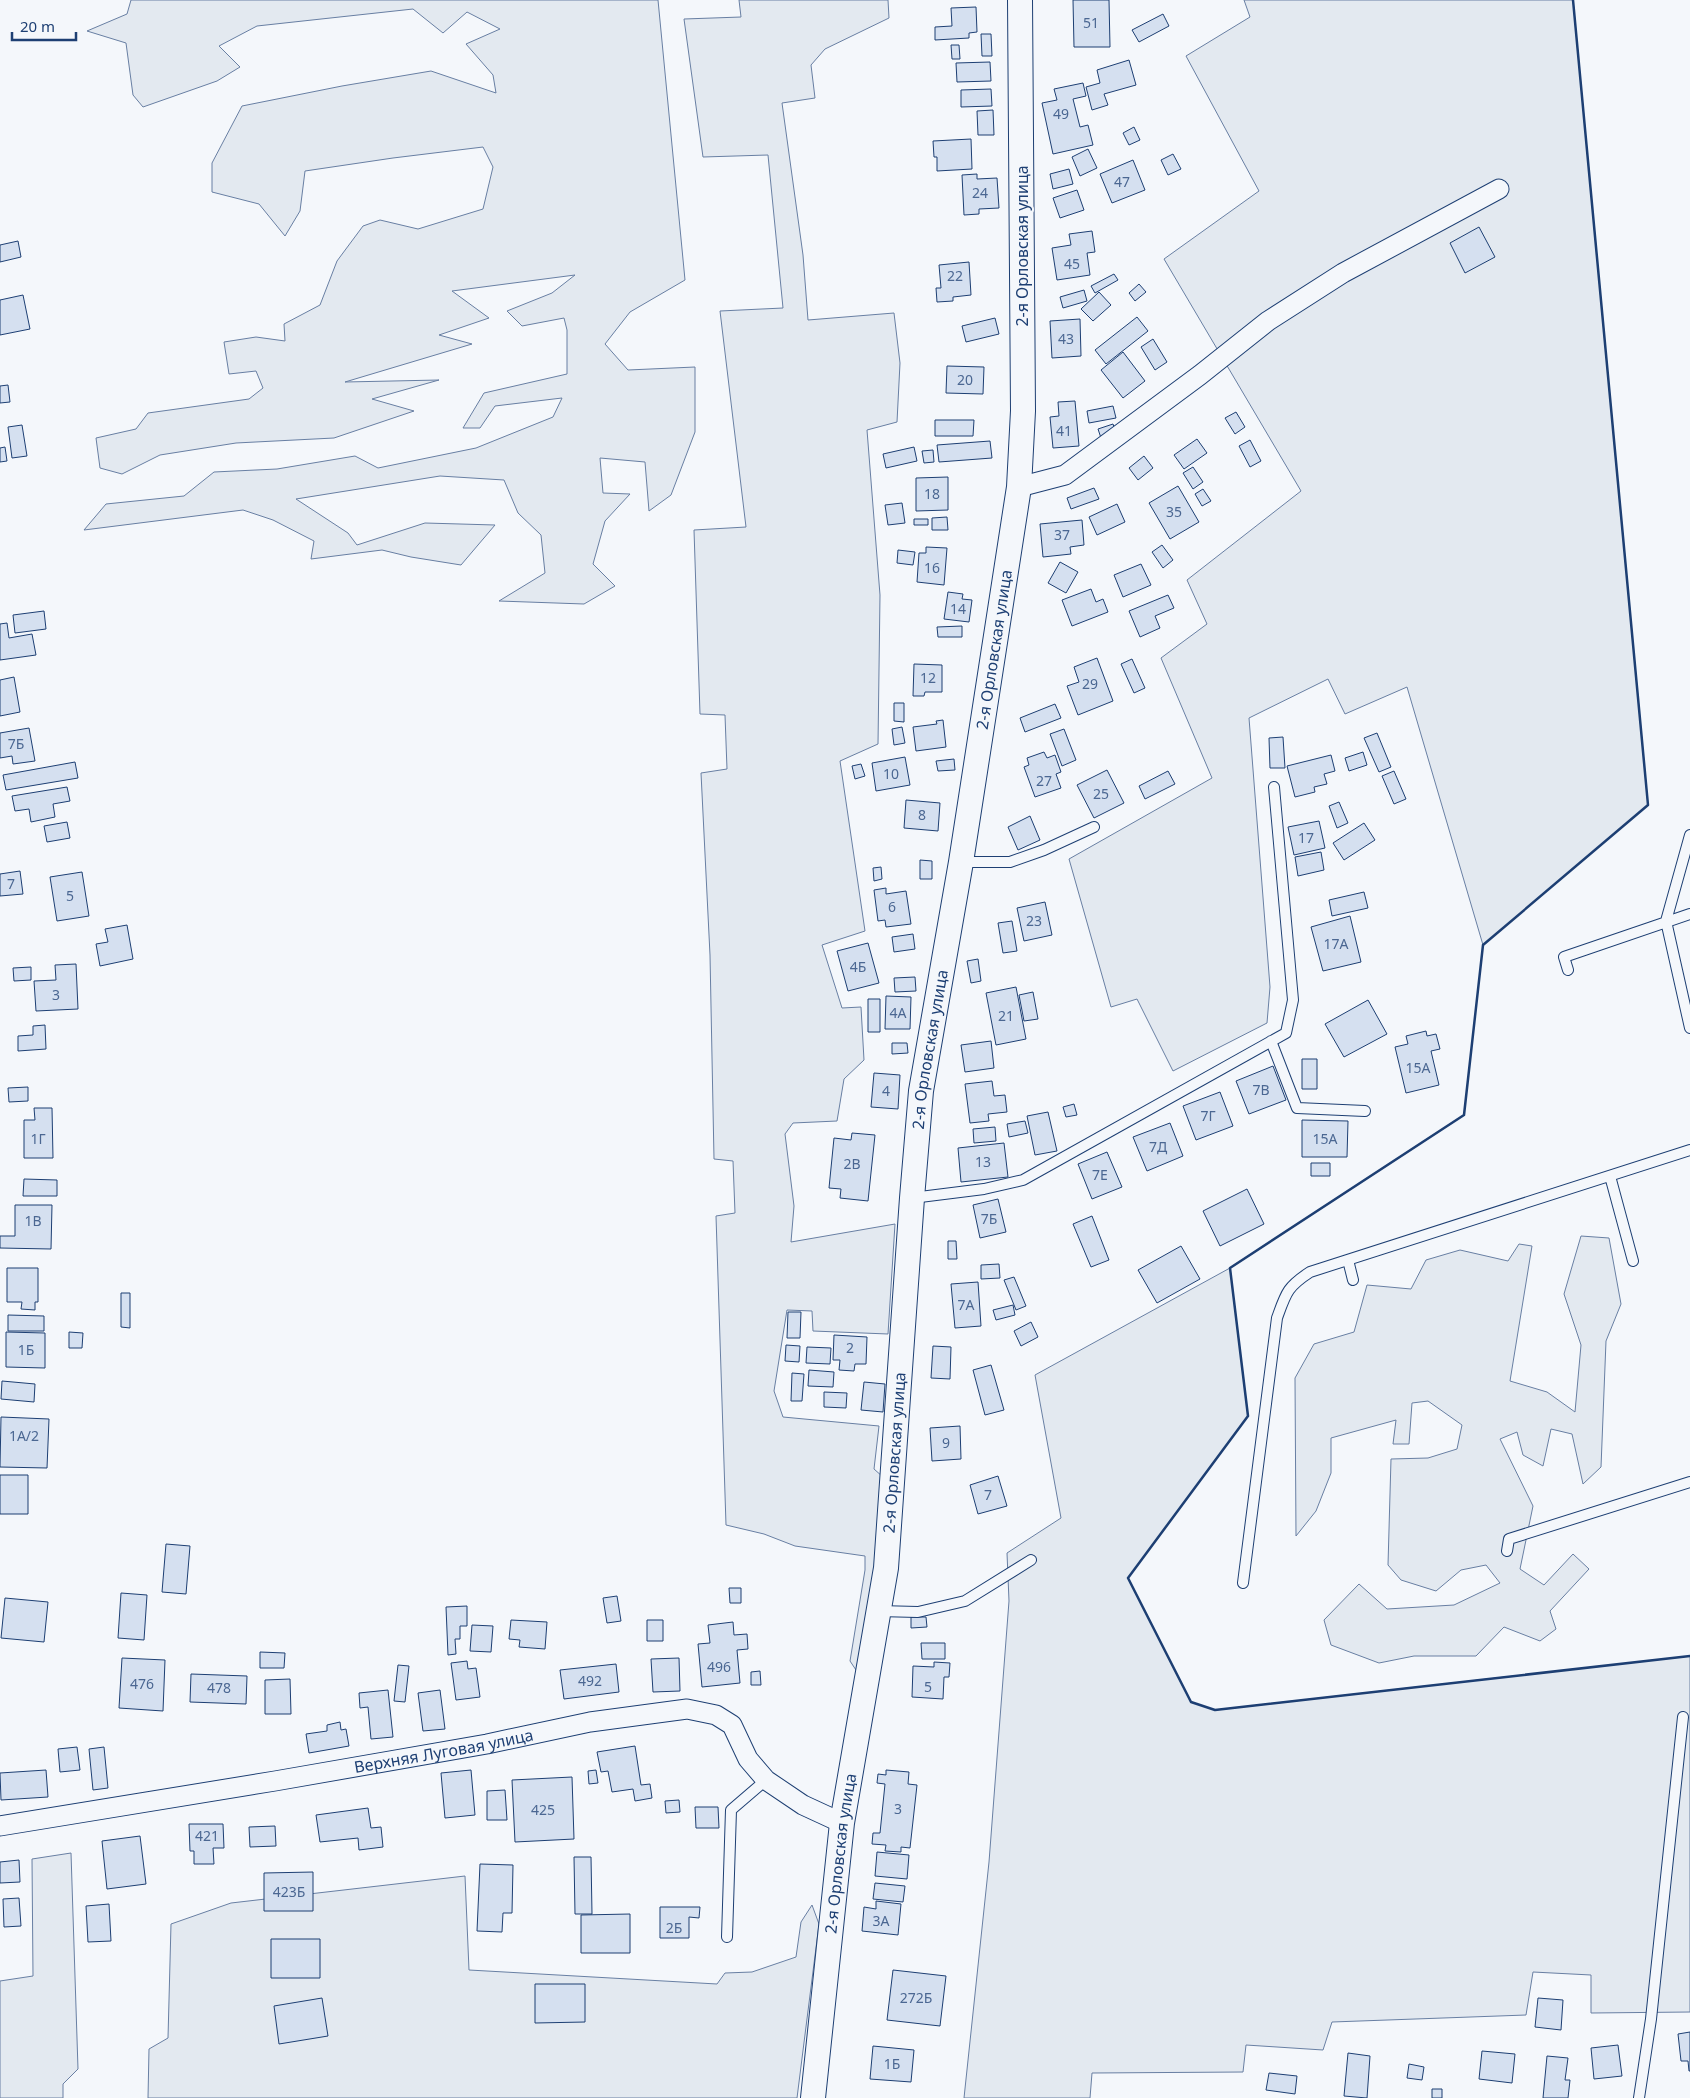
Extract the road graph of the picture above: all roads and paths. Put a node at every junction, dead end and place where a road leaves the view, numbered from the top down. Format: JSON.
{"nodes":[{"id":1,"x":1020,"y":0,"type":"edge"},
{"id":2,"x":1499,"y":188,"type":"dead end"},
{"id":3,"x":1019,"y":487,"type":"junction"},
{"id":4,"x":1274,"y":786,"type":"dead end"},
{"id":5,"x":1094,"y":827,"type":"dead end"},
{"id":6,"x":1690,"y":835,"type":"edge"},
{"id":7,"x":961,"y":862,"type":"junction"},
{"id":8,"x":1690,"y":914,"type":"edge"},
{"id":9,"x":1666,"y":921,"type":"junction"},
{"id":10,"x":1568,"y":970,"type":"dead end"},
{"id":11,"x":1690,"y":1028,"type":"edge"},
{"id":12,"x":1271,"y":1041,"type":"junction"},
{"id":13,"x":1365,"y":1111,"type":"dead end"},
{"id":14,"x":1690,"y":1150,"type":"edge"},
{"id":15,"x":1610,"y":1176,"type":"junction"},
{"id":16,"x":912,"y":1198,"type":"junction"},
{"id":17,"x":1348,"y":1260,"type":"junction"},
{"id":18,"x":1633,"y":1261,"type":"dead end"},
{"id":19,"x":1353,"y":1280,"type":"dead end"},
{"id":20,"x":1690,"y":1482,"type":"edge"},
{"id":21,"x":1507,"y":1551,"type":"dead end"},
{"id":22,"x":1031,"y":1560,"type":"dead end"},
{"id":23,"x":1242,"y":1583,"type":"dead end"},
{"id":24,"x":878,"y":1612,"type":"junction"},
{"id":25,"x":1683,"y":1718,"type":"dead end"},
{"id":26,"x":766,"y":1780,"type":"junction"},
{"id":27,"x":842,"y":1824,"type":"junction"},
{"id":28,"x":0,"y":1826,"type":"edge"},
{"id":29,"x":727,"y":1936,"type":"dead end"},
{"id":30,"x":813,"y":2098,"type":"edge"},
{"id":31,"x":1639,"y":2098,"type":"edge"}],
"edges":[{"from":1,"to":3,"type":"street","name":"2-я Орловская улица"},
{"from":2,"to":3,"type":"street"},
{"from":3,"to":7,"type":"street","name":"2-я Орловская улица"},
{"from":4,"to":12,"type":"lane"},
{"from":5,"to":7,"type":"lane"},
{"from":6,"to":9,"type":"lane"},
{"from":7,"to":16,"type":"street","name":"2-я Орловская улица"},
{"from":8,"to":9,"type":"lane"},
{"from":9,"to":10,"type":"lane"},
{"from":9,"to":11,"type":"lane"},
{"from":12,"to":13,"type":"lane"},
{"from":12,"to":16,"type":"lane"},
{"from":14,"to":15,"type":"lane"},
{"from":15,"to":17,"type":"lane"},
{"from":15,"to":18,"type":"lane"},
{"from":16,"to":24,"type":"street","name":"2-я Орловская улица"},
{"from":17,"to":19,"type":"lane"},
{"from":17,"to":23,"type":"lane"},
{"from":20,"to":21,"type":"lane"},
{"from":22,"to":24,"type":"lane"},
{"from":24,"to":27,"type":"street","name":"2-я Орловская улица"},
{"from":25,"to":31,"type":"lane"},
{"from":26,"to":27,"type":"street","name":"Верхняя Луговая улица"},
{"from":26,"to":28,"type":"street","name":"Верхняя Луговая улица"},
{"from":26,"to":29,"type":"lane"},
{"from":27,"to":30,"type":"street","name":"2-я Орловская улица"}]}
